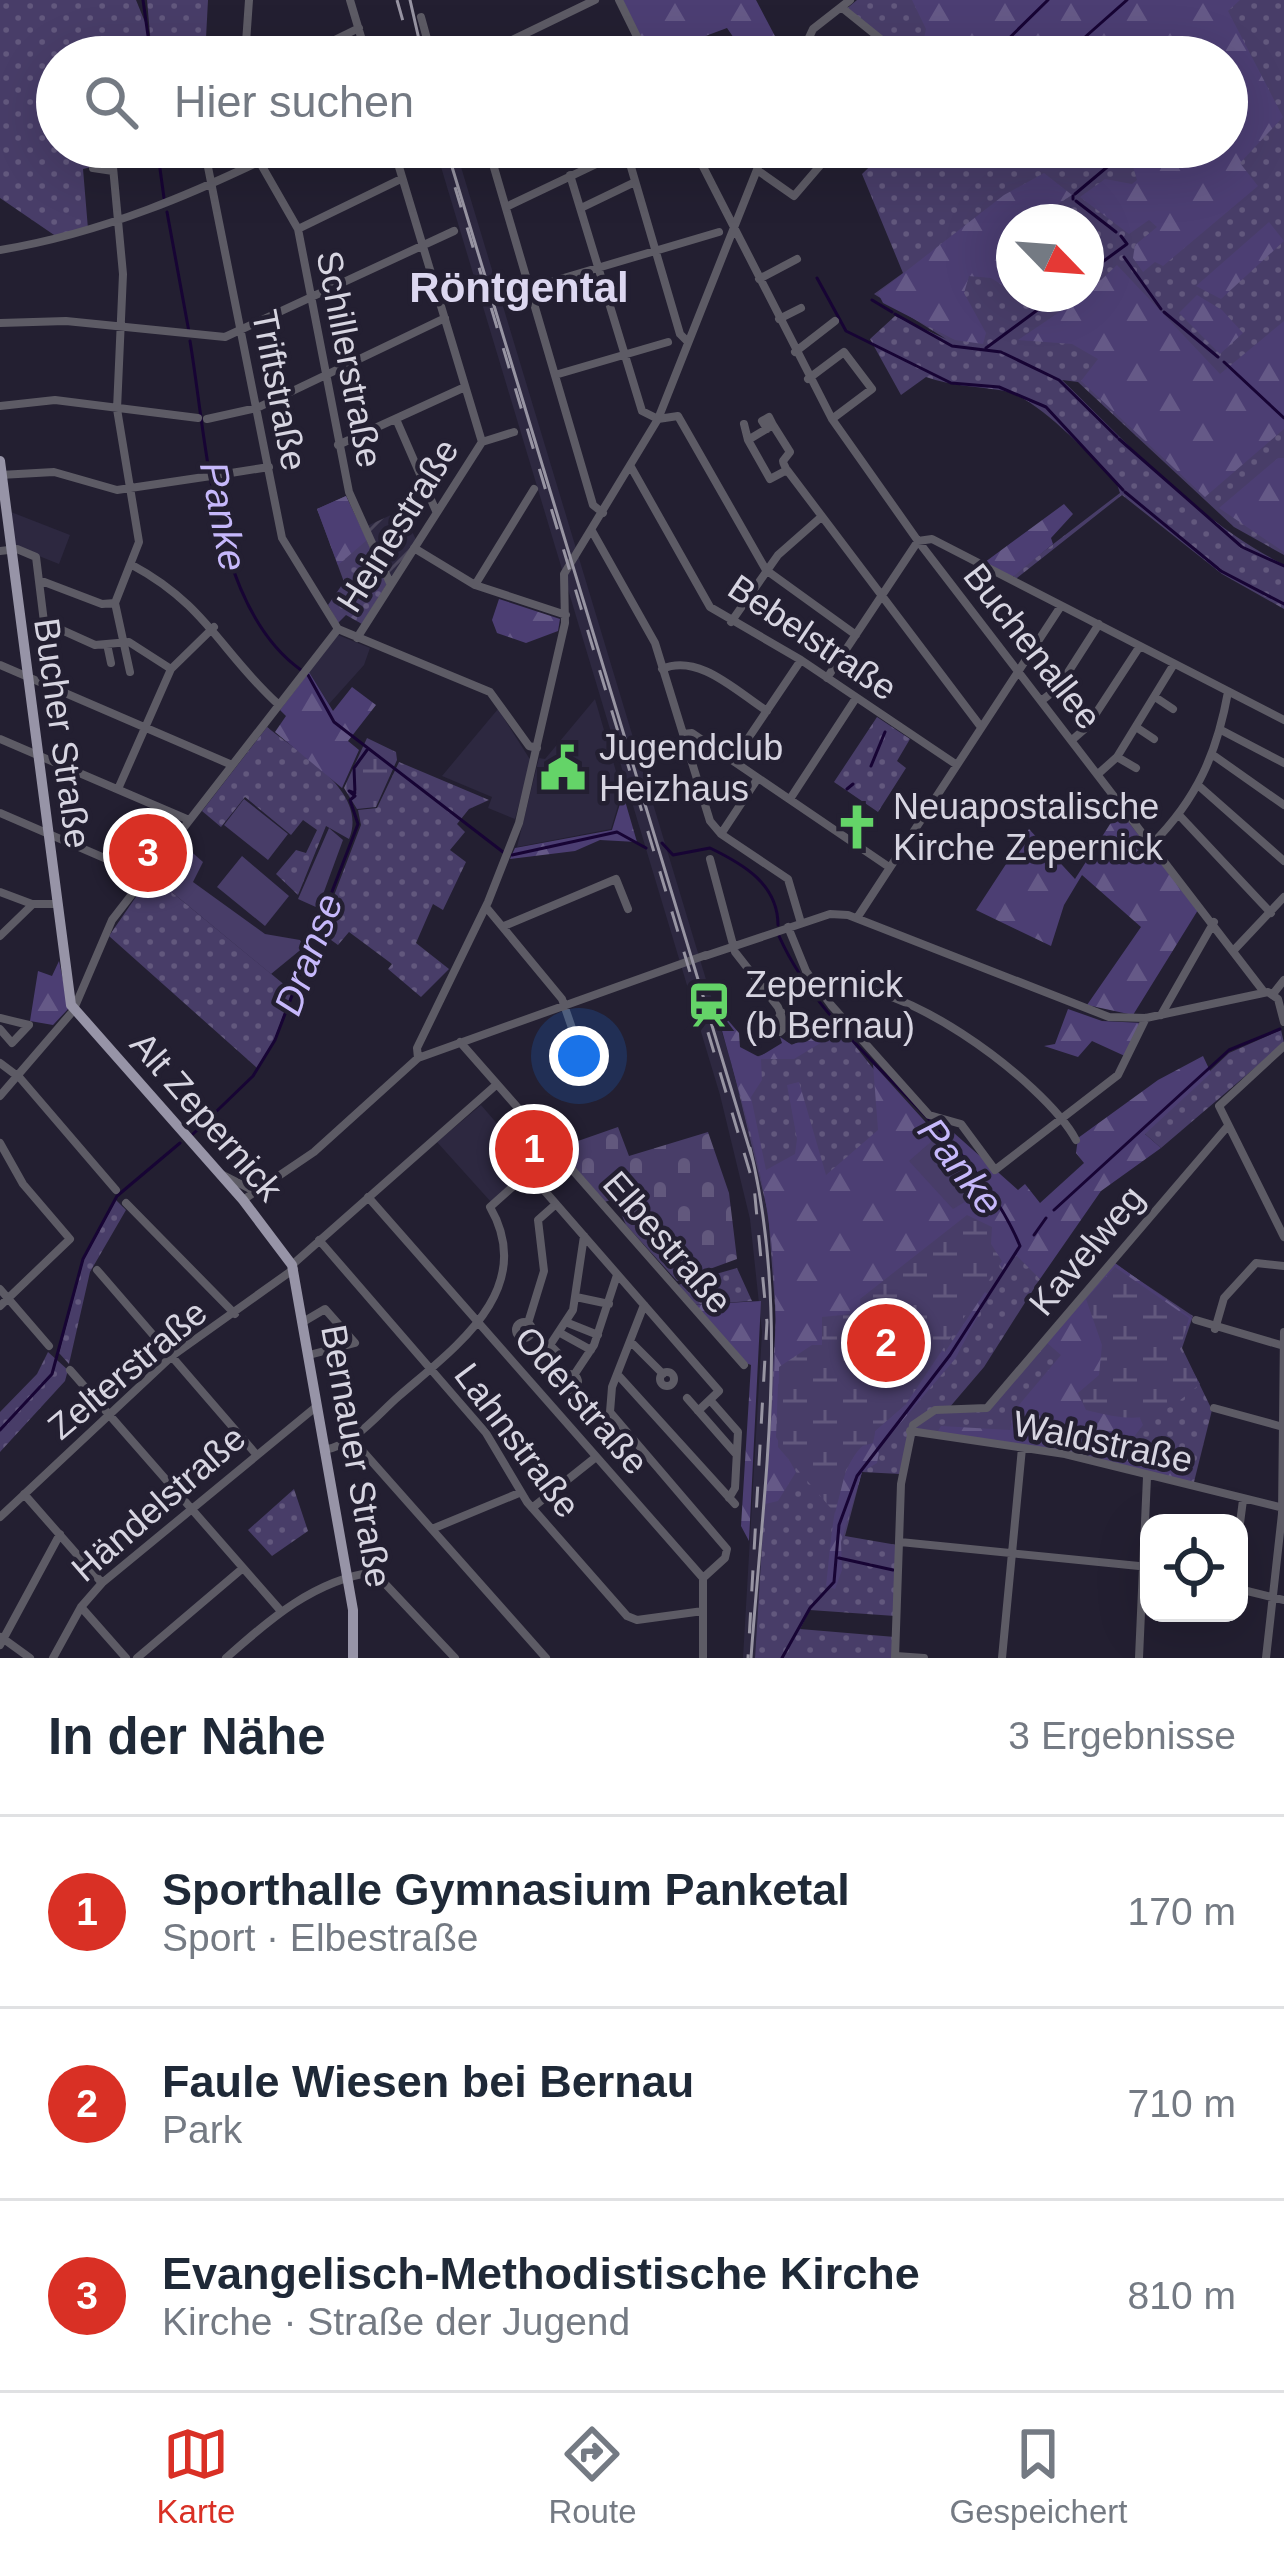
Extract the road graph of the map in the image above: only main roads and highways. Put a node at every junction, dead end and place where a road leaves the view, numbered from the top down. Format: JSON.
{"nodes":[{"id":1,"x":0,"y":461,"type":"edge"},
{"id":2,"x":1,"y":475,"type":"edge"},
{"id":3,"x":5,"y":551,"type":"edge"},
{"id":4,"x":73,"y":1011,"type":"joint"},
{"id":5,"x":293,"y":1267,"type":"joint"},
{"id":6,"x":353,"y":1658,"type":"edge"}],
"edges":[{"from":1,"to":2,"type":"main road","name":"Bucher Straße"},
{"from":2,"to":3,"type":"main road","name":"Bucher Straße"},
{"from":3,"to":4,"type":"main road","name":"Bucher Straße"},
{"from":4,"to":5,"type":"main road","name":"Alt Zepernick"},
{"from":5,"to":6,"type":"main road","name":"Bernauer Straße"}]}
